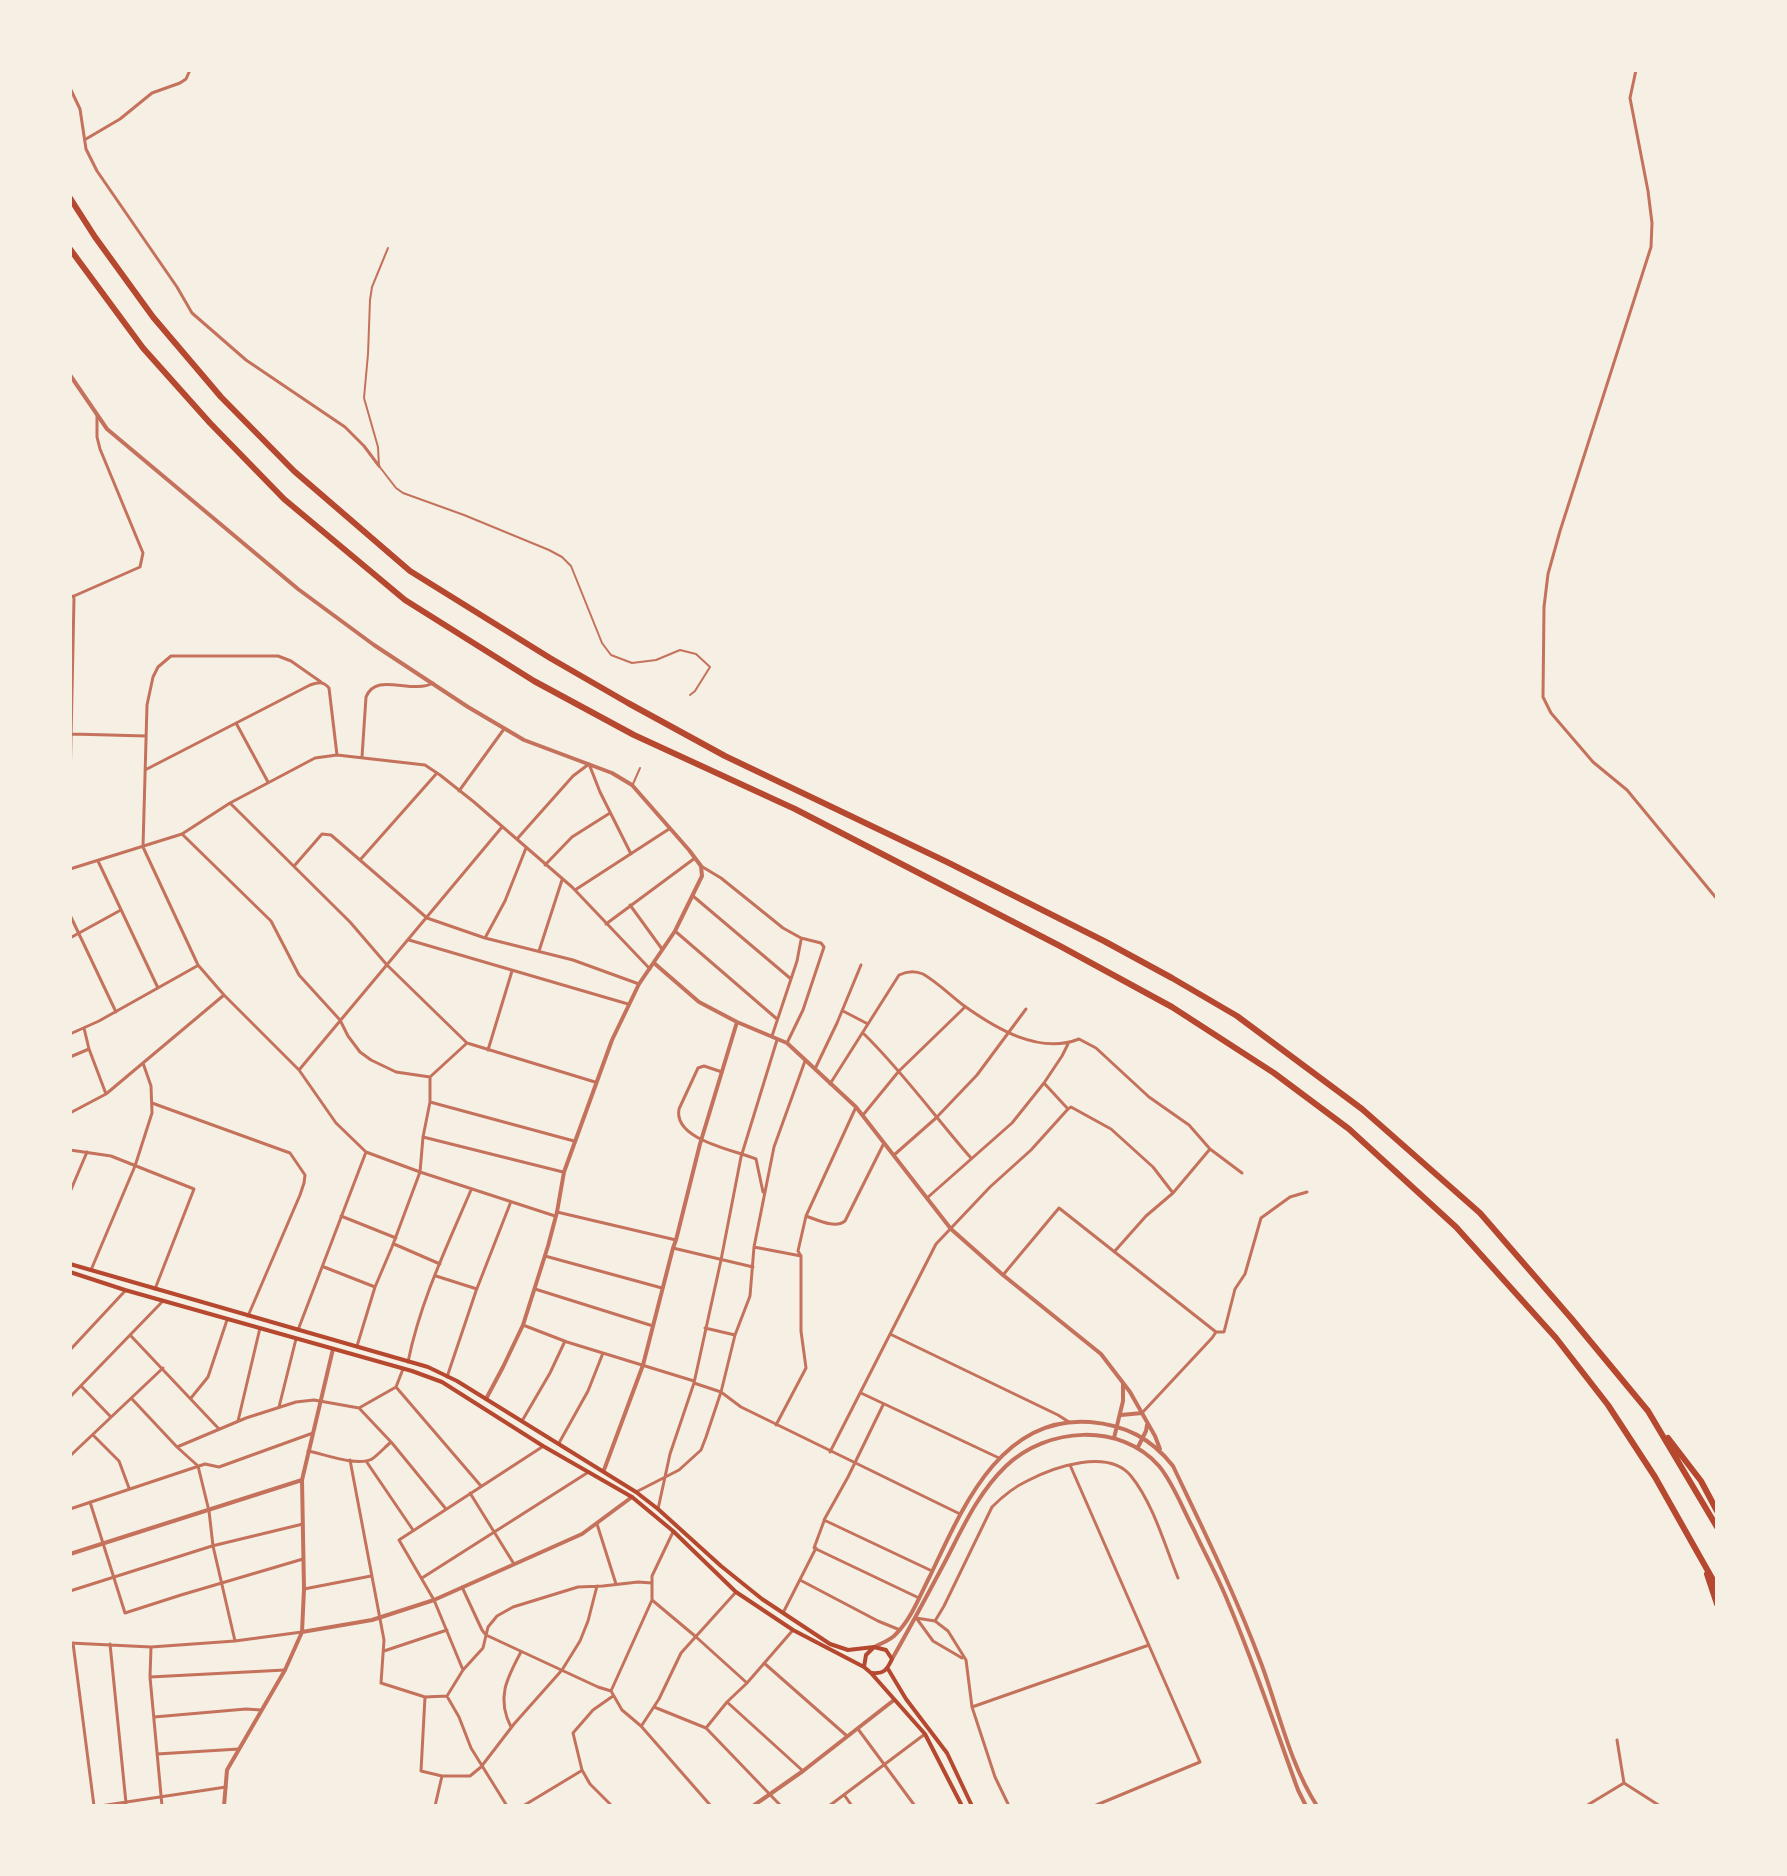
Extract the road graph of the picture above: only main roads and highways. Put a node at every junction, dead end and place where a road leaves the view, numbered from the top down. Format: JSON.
{"nodes":[{"id":1,"x":70,"y":198,"type":"edge"},
{"id":2,"x":70,"y":249,"type":"edge"},
{"id":3,"x":70,"y":1264,"type":"edge"},
{"id":4,"x":70,"y":1272,"type":"edge"},
{"id":5,"x":1648,"y":1411,"type":"junction"},
{"id":6,"x":1717,"y":1511,"type":"edge"},
{"id":7,"x":1717,"y":1527,"type":"edge"},
{"id":8,"x":1700,"y":1555,"type":"junction"},
{"id":9,"x":1717,"y":1587,"type":"edge"},
{"id":10,"x":1717,"y":1604,"type":"edge"},
{"id":11,"x":874,"y":1647,"type":"junction"},
{"id":12,"x":864,"y":1667,"type":"junction"},
{"id":13,"x":888,"y":1669,"type":"junction"},
{"id":14,"x":871,"y":1673,"type":"junction"},
{"id":15,"x":960,"y":1805,"type":"edge"},
{"id":16,"x":972,"y":1806,"type":"edge"}],
"edges":[{"from":1,"to":5,"type":"highway"},
{"from":2,"to":8,"type":"highway"},
{"from":3,"to":11,"type":"main road"},
{"from":4,"to":12,"type":"main road"},
{"from":5,"to":6,"type":"highway"},
{"from":5,"to":7,"type":"highway"},
{"from":8,"to":9,"type":"highway"},
{"from":8,"to":10,"type":"highway"},
{"from":11,"to":12,"type":"main road"},
{"from":11,"to":13,"type":"main road"},
{"from":12,"to":14,"type":"main road"},
{"from":13,"to":14,"type":"main road"},
{"from":13,"to":16,"type":"main road"},
{"from":14,"to":15,"type":"main road"}]}
